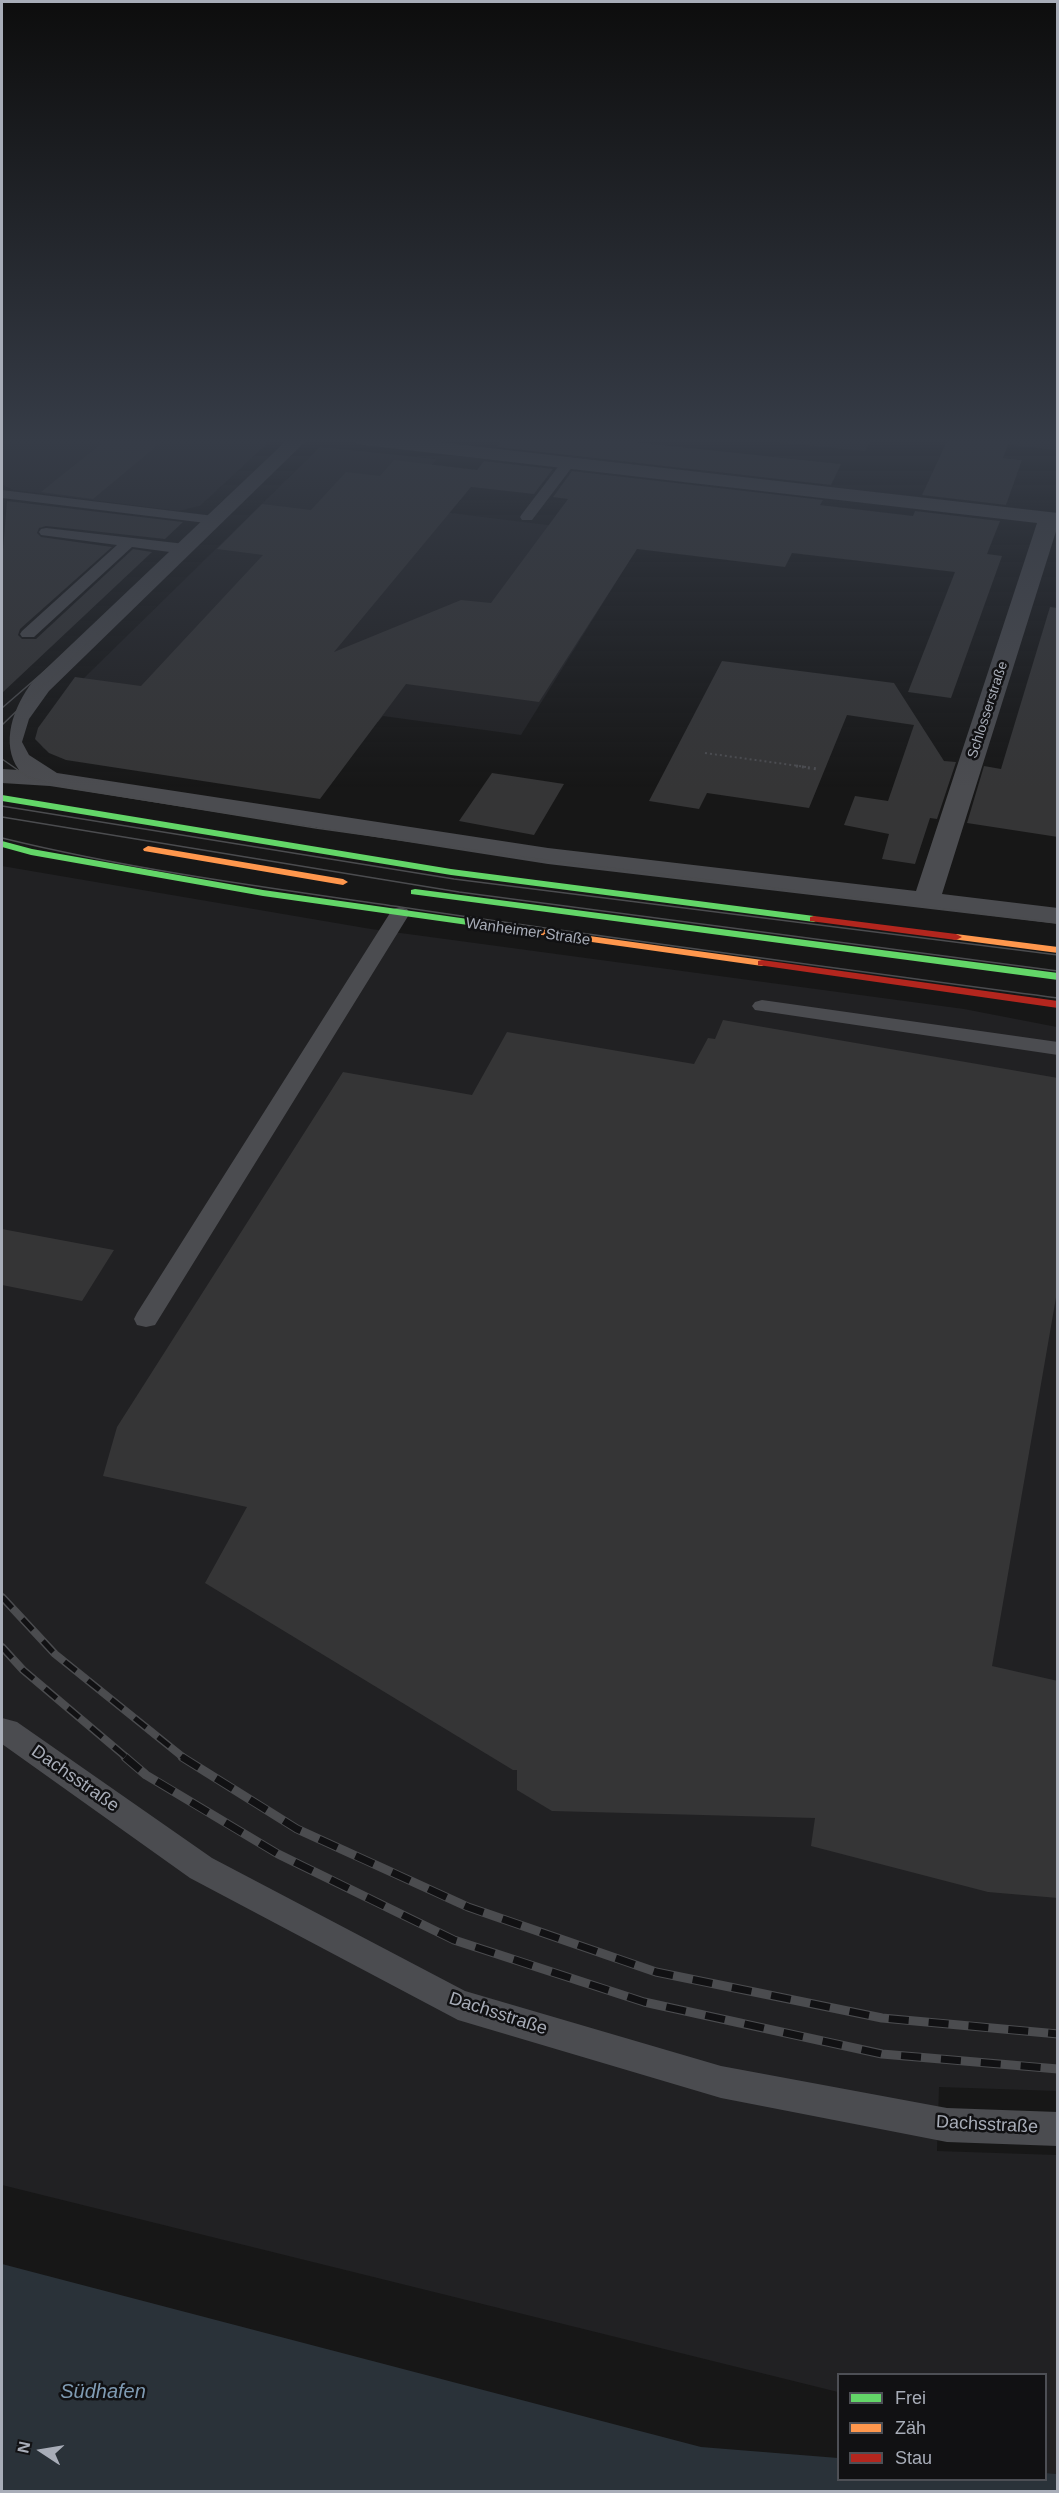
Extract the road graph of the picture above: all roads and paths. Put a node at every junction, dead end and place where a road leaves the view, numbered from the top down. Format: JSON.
{"nodes":[{"id":1,"x":114,"y":555,"type":"edge"},
{"id":2,"x":177,"y":555,"type":"edge"},
{"id":3,"x":1041,"y":555,"type":"edge"},
{"id":4,"x":28,"y":634,"type":"dead end"},
{"id":5,"x":41,"y":686,"type":"junction"},
{"id":6,"x":2,"y":711,"type":"edge"},
{"id":7,"x":705,"y":753,"type":"dead end"},
{"id":8,"x":817,"y":769,"type":"dead end"},
{"id":9,"x":2,"y":776,"type":"edge"},
{"id":10,"x":50,"y":779,"type":"junction"},
{"id":11,"x":2,"y":798,"type":"edge"},
{"id":12,"x":2,"y":844,"type":"edge"},
{"id":13,"x":130,"y":846,"type":"dead end"},
{"id":14,"x":362,"y":884,"type":"dead end"},
{"id":15,"x":406,"y":891,"type":"dead end"},
{"id":16,"x":926,"y":902,"type":"junction"},
{"id":17,"x":400,"y":913,"type":"junction"},
{"id":18,"x":1058,"y":916,"type":"edge"},
{"id":19,"x":1058,"y":950,"type":"edge"},
{"id":20,"x":1058,"y":977,"type":"edge"},
{"id":21,"x":1058,"y":1005,"type":"edge"},
{"id":22,"x":762,"y":1006,"type":"dead end"},
{"id":23,"x":1058,"y":1049,"type":"edge"},
{"id":24,"x":146,"y":1319,"type":"dead end"},
{"id":25,"x":2,"y":1730,"type":"edge"},
{"id":26,"x":1058,"y":2129,"type":"edge"}],
"edges":[{"from":1,"to":4,"type":"lane"},
{"from":2,"to":5,"type":"street"},
{"from":3,"to":16,"type":"street","name":"Schlosserstraße"},
{"from":5,"to":6,"type":"street"},
{"from":5,"to":10,"type":"street"},
{"from":7,"to":8,"type":"path"},
{"from":9,"to":10,"type":"street"},
{"from":10,"to":16,"type":"street"},
{"from":11,"to":19,"type":"street"},
{"from":12,"to":17,"type":"street","name":"Wanheimer Straße"},
{"from":13,"to":14,"type":"street"},
{"from":15,"to":20,"type":"street","name":"Wanheimer Straße"},
{"from":16,"to":18,"type":"street"},
{"from":17,"to":21,"type":"street","name":"Wanheimer Straße"},
{"from":17,"to":24,"type":"lane"},
{"from":22,"to":23,"type":"lane"},
{"from":25,"to":26,"type":"lane","name":"Dachsstraße"}]}
